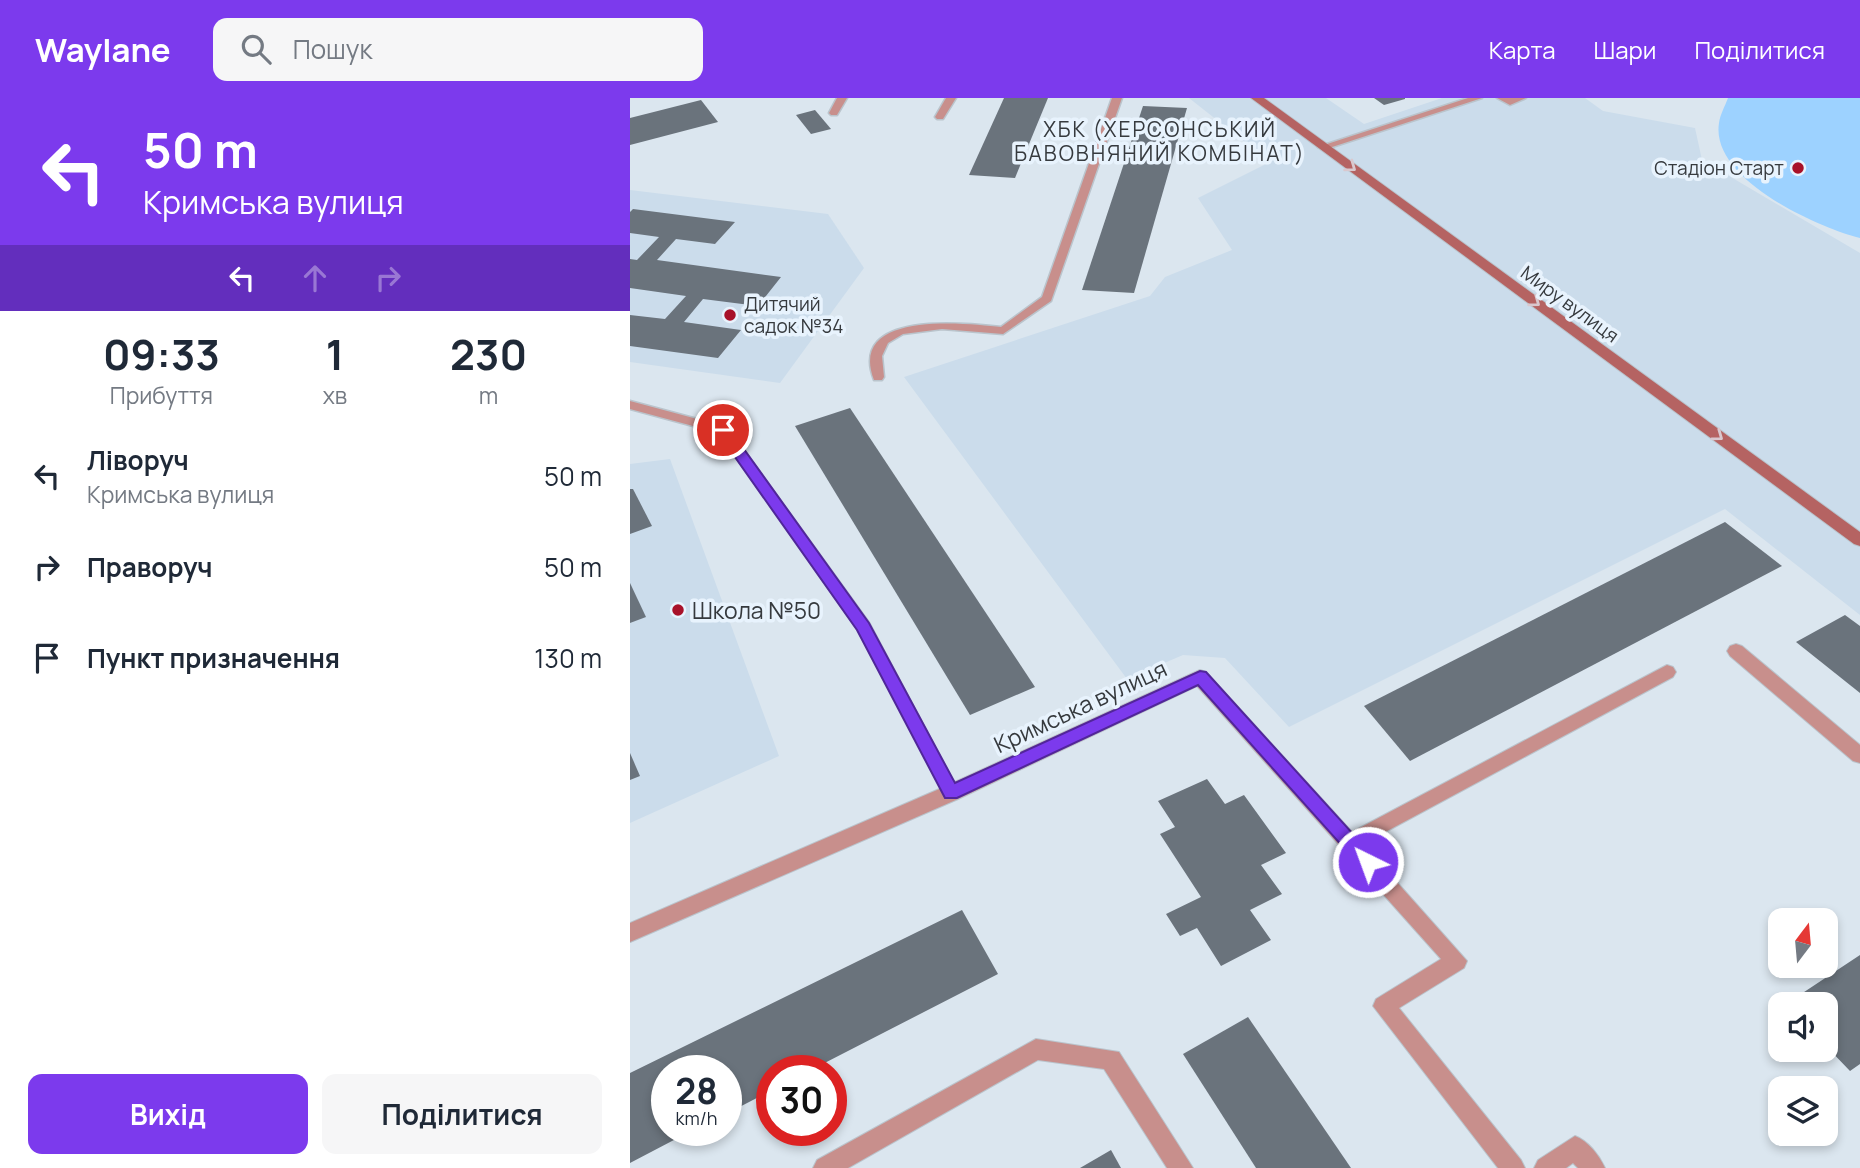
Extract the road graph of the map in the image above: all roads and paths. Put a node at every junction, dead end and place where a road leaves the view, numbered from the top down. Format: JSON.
{"nodes":[{"id":1,"x":842,"y":98,"type":"edge"},
{"id":2,"x":951,"y":98,"type":"edge"},
{"id":3,"x":1117,"y":98,"type":"edge"},
{"id":4,"x":1256,"y":98,"type":"edge"},
{"id":5,"x":1477,"y":98,"type":"edge"},
{"id":6,"x":1502,"y":98,"type":"edge"},
{"id":7,"x":1521,"y":98,"type":"edge"},
{"id":8,"x":834,"y":113,"type":"dead end"},
{"id":9,"x":940,"y":117,"type":"dead end"},
{"id":10,"x":1323,"y":147,"type":"junction"},
{"id":11,"x":878,"y":377,"type":"dead end"},
{"id":12,"x":630,"y":405,"type":"edge"},
{"id":13,"x":1860,"y":540,"type":"edge"},
{"id":14,"x":1736,"y":651,"type":"dead end"},
{"id":15,"x":1667,"y":672,"type":"dead end"},
{"id":16,"x":1860,"y":756,"type":"edge"},
{"id":17,"x":951,"y":793,"type":"junction"},
{"id":18,"x":1350,"y":842,"type":"junction"},
{"id":19,"x":630,"y":933,"type":"edge"},
{"id":20,"x":825,"y":1168,"type":"edge"},
{"id":21,"x":1181,"y":1168,"type":"edge"},
{"id":22,"x":1513,"y":1168,"type":"edge"},
{"id":23,"x":1545,"y":1168,"type":"edge"},
{"id":24,"x":1593,"y":1168,"type":"edge"}],
"edges":[{"from":1,"to":8,"type":"lane"},
{"from":2,"to":9,"type":"lane"},
{"from":3,"to":11,"type":"lane"},
{"from":4,"to":10,"type":"street","name":"Миру вулиця"},
{"from":5,"to":10,"type":"lane"},
{"from":6,"to":7,"type":"lane"},
{"from":10,"to":13,"type":"street","name":"Миру вулиця","one_way":true},
{"from":12,"to":17,"type":"lane"},
{"from":14,"to":16,"type":"street"},
{"from":15,"to":18,"type":"street"},
{"from":17,"to":18,"type":"street","name":"Кримська вулиця"},
{"from":17,"to":19,"type":"street","name":"Кримська вулиця"},
{"from":18,"to":22,"type":"street","name":"Кримська вулиця"},
{"from":20,"to":21,"type":"street"},
{"from":23,"to":24,"type":"street"}]}
